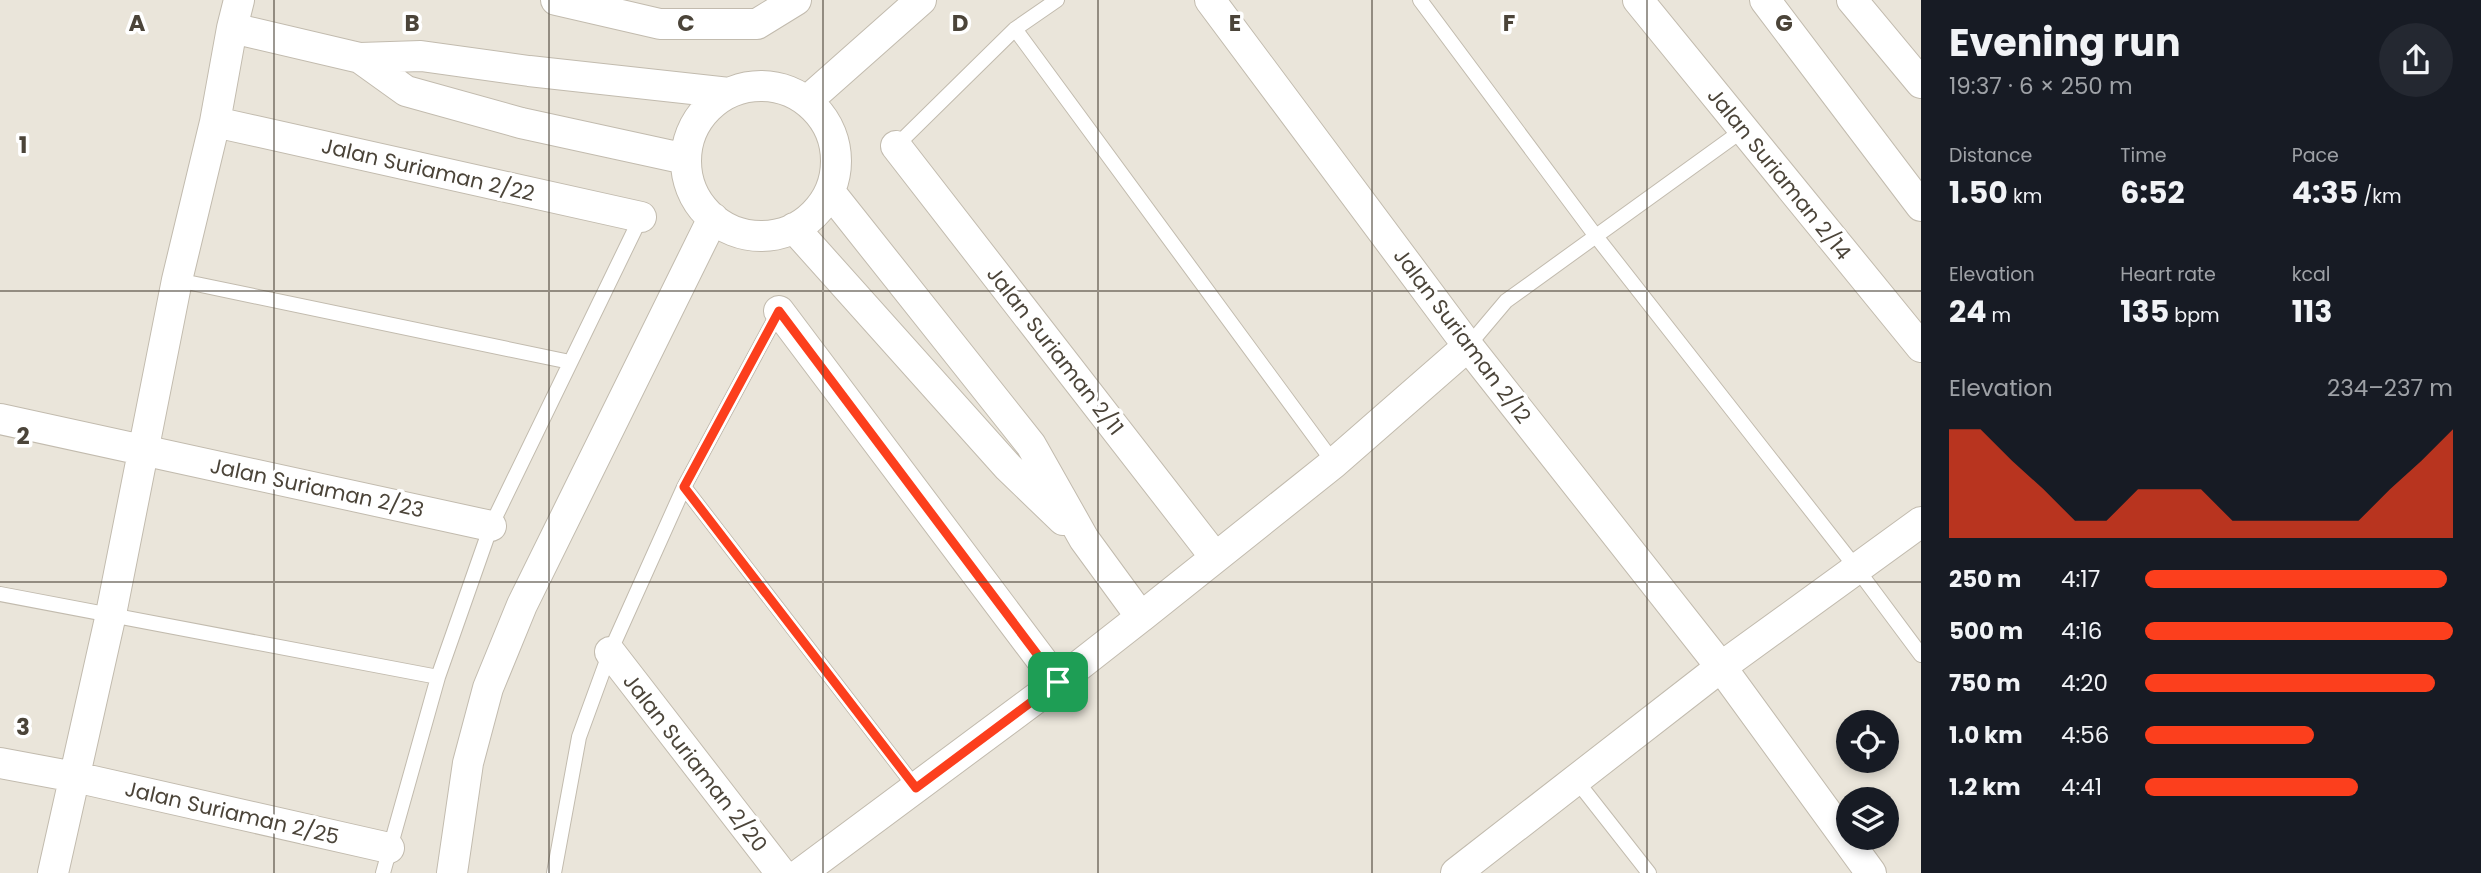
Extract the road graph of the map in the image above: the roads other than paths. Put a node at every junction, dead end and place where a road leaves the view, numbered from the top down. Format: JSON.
{"nodes":[{"id":1,"x":556,"y":0,"type":"edge"},
{"id":2,"x":796,"y":0,"type":"edge"},
{"id":3,"x":921,"y":0,"type":"edge"},
{"id":4,"x":1057,"y":0,"type":"edge"},
{"id":5,"x":1210,"y":0,"type":"edge"},
{"id":6,"x":1420,"y":0,"type":"edge"},
{"id":7,"x":1638,"y":0,"type":"edge"},
{"id":8,"x":1765,"y":0,"type":"edge"},
{"id":9,"x":1852,"y":0,"type":"edge"},
{"id":10,"x":236,"y":14,"type":"edge"},
{"id":11,"x":1015,"y":29,"type":"junction"},
{"id":12,"x":360,"y":58,"type":"junction"},
{"id":13,"x":1921,"y":83,"type":"edge"},
{"id":14,"x":729,"y":93,"type":"junction"},
{"id":15,"x":807,"y":101,"type":"junction"},
{"id":16,"x":215,"y":122,"type":"junction"},
{"id":17,"x":1743,"y":130,"type":"junction"},
{"id":18,"x":896,"y":146,"type":"joint"},
{"id":19,"x":686,"y":159,"type":"junction"},
{"id":20,"x":830,"y":192,"type":"junction"},
{"id":21,"x":1921,"y":206,"type":"edge"},
{"id":22,"x":641,"y":217,"type":"joint"},
{"id":23,"x":713,"y":218,"type":"junction"},
{"id":24,"x":794,"y":228,"type":"junction"},
{"id":25,"x":1595,"y":235,"type":"junction"},
{"id":26,"x":177,"y":280,"type":"junction"},
{"id":27,"x":779,"y":311,"type":"joint"},
{"id":28,"x":1468,"y":346,"type":"junction"},
{"id":29,"x":1921,"y":347,"type":"edge"},
{"id":30,"x":570,"y":362,"type":"junction"},
{"id":31,"x":0,"y":419,"type":"edge"},
{"id":32,"x":143,"y":450,"type":"junction"},
{"id":33,"x":1334,"y":463,"type":"junction"},
{"id":34,"x":684,"y":487,"type":"junction"},
{"id":35,"x":1921,"y":522,"type":"edge"},
{"id":36,"x":491,"y":526,"type":"junction"},
{"id":37,"x":1084,"y":539,"type":"junction"},
{"id":38,"x":1215,"y":557,"type":"junction"},
{"id":39,"x":1857,"y":569,"type":"junction"},
{"id":40,"x":0,"y":594,"type":"edge"},
{"id":41,"x":111,"y":614,"type":"junction"},
{"id":42,"x":1141,"y":617,"type":"junction"},
{"id":43,"x":610,"y":652,"type":"junction"},
{"id":44,"x":1921,"y":655,"type":"edge"},
{"id":45,"x":1721,"y":667,"type":"junction"},
{"id":46,"x":438,"y":677,"type":"junction"},
{"id":47,"x":1058,"y":682,"type":"junction"},
{"id":48,"x":0,"y":764,"type":"edge"},
{"id":49,"x":75,"y":777,"type":"junction"},
{"id":50,"x":1576,"y":780,"type":"junction"},
{"id":51,"x":916,"y":788,"type":"junction"},
{"id":52,"x":386,"y":860,"type":"edge"},
{"id":53,"x":52,"y":873,"type":"edge"},
{"id":54,"x":452,"y":873,"type":"edge"},
{"id":55,"x":555,"y":873,"type":"edge"},
{"id":56,"x":781,"y":873,"type":"edge"},
{"id":57,"x":800,"y":873,"type":"edge"},
{"id":58,"x":1456,"y":873,"type":"edge"},
{"id":59,"x":1649,"y":873,"type":"edge"},
{"id":60,"x":1871,"y":873,"type":"edge"}],
"edges":[{"from":1,"to":2,"type":"street"},
{"from":3,"to":15,"type":"street"},
{"from":4,"to":11,"type":"lane"},
{"from":5,"to":28,"type":"street","name":"Jalan Suriaman 2/12"},
{"from":6,"to":25,"type":"lane"},
{"from":7,"to":17,"type":"street","name":"Jalan Suriaman 2/14"},
{"from":8,"to":21,"type":"street"},
{"from":9,"to":13,"type":"street"},
{"from":10,"to":12,"type":"street"},
{"from":10,"to":16,"type":"street"},
{"from":11,"to":18,"type":"lane"},
{"from":11,"to":33,"type":"lane"},
{"from":12,"to":14,"type":"street"},
{"from":12,"to":19,"type":"street"},
{"from":14,"to":15,"type":"street"},
{"from":14,"to":19,"type":"street"},
{"from":15,"to":20,"type":"street"},
{"from":16,"to":22,"type":"street","name":"Jalan Suriaman 2/22"},
{"from":16,"to":26,"type":"street"},
{"from":17,"to":25,"type":"lane"},
{"from":17,"to":29,"type":"street","name":"Jalan Suriaman 2/14"},
{"from":18,"to":38,"type":"street","name":"Jalan Suriaman 2/11"},
{"from":19,"to":23,"type":"street"},
{"from":20,"to":24,"type":"street"},
{"from":20,"to":37,"type":"street"},
{"from":22,"to":30,"type":"lane"},
{"from":23,"to":24,"type":"street"},
{"from":23,"to":54,"type":"street"},
{"from":24,"to":37,"type":"street"},
{"from":25,"to":28,"type":"lane"},
{"from":25,"to":39,"type":"lane"},
{"from":26,"to":30,"type":"lane"},
{"from":26,"to":32,"type":"street"},
{"from":27,"to":34,"type":"lane"},
{"from":27,"to":47,"type":"street"},
{"from":28,"to":33,"type":"street"},
{"from":28,"to":45,"type":"street","name":"Jalan Suriaman 2/12"},
{"from":30,"to":36,"type":"lane"},
{"from":31,"to":32,"type":"street","name":"Jalan Suriaman 2/23"},
{"from":32,"to":36,"type":"street","name":"Jalan Suriaman 2/23"},
{"from":32,"to":41,"type":"street"},
{"from":33,"to":38,"type":"street"},
{"from":34,"to":43,"type":"lane"},
{"from":34,"to":51,"type":"lane"},
{"from":35,"to":39,"type":"street"},
{"from":36,"to":46,"type":"lane"},
{"from":37,"to":42,"type":"street"},
{"from":38,"to":42,"type":"street"},
{"from":39,"to":44,"type":"lane"},
{"from":39,"to":45,"type":"street"},
{"from":40,"to":41,"type":"lane"},
{"from":41,"to":46,"type":"lane"},
{"from":41,"to":49,"type":"street"},
{"from":42,"to":47,"type":"street"},
{"from":43,"to":55,"type":"lane"},
{"from":43,"to":56,"type":"street","name":"Jalan Suriaman 2/20"},
{"from":45,"to":50,"type":"street"},
{"from":45,"to":60,"type":"street"},
{"from":46,"to":52,"type":"lane"},
{"from":47,"to":51,"type":"street"},
{"from":48,"to":49,"type":"street","name":"Jalan Suriaman 2/25"},
{"from":49,"to":52,"type":"street","name":"Jalan Suriaman 2/25"},
{"from":49,"to":53,"type":"street"},
{"from":50,"to":58,"type":"street"},
{"from":50,"to":59,"type":"lane"},
{"from":51,"to":57,"type":"street"}]}
